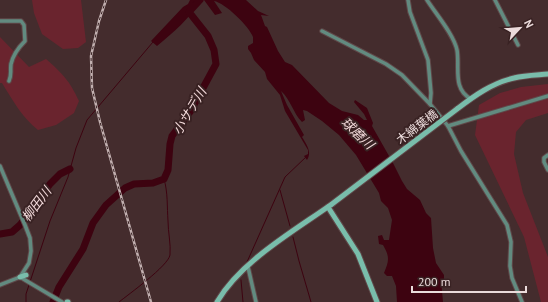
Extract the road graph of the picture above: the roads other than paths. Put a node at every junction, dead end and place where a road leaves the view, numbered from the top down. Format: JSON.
{"nodes":[{"id":1,"x":408,"y":0,"type":"edge"},
{"id":2,"x":427,"y":0,"type":"edge"},
{"id":3,"x":495,"y":0,"type":"edge"},
{"id":4,"x":0,"y":21,"type":"edge"},
{"id":5,"x":322,"y":31,"type":"dead end"},
{"id":6,"x":518,"y":45,"type":"dead end"},
{"id":7,"x":548,"y":74,"type":"edge"},
{"id":8,"x":9,"y":81,"type":"dead end"},
{"id":9,"x":548,"y":96,"type":"edge"},
{"id":10,"x":471,"y":99,"type":"junction"},
{"id":11,"x":430,"y":104,"type":"junction"},
{"id":12,"x":448,"y":126,"type":"junction"},
{"id":13,"x":548,"y":156,"type":"edge"},
{"id":14,"x":0,"y":166,"type":"edge"},
{"id":15,"x":548,"y":170,"type":"edge"},
{"id":16,"x":330,"y":205,"type":"junction"},
{"id":17,"x":248,"y":267,"type":"junction"},
{"id":18,"x":26,"y":275,"type":"dead end"},
{"id":19,"x":20,"y":277,"type":"junction"},
{"id":20,"x":0,"y":286,"type":"edge"},
{"id":21,"x":62,"y":302,"type":"edge"},
{"id":22,"x":218,"y":302,"type":"edge"},
{"id":23,"x":256,"y":302,"type":"edge"},
{"id":24,"x":377,"y":302,"type":"edge"},
{"id":25,"x":522,"y":302,"type":"edge"}],
"edges":[{"from":1,"to":11,"type":"street"},
{"from":2,"to":10,"type":"street"},
{"from":3,"to":6,"type":"street"},
{"from":4,"to":8,"type":"street"},
{"from":5,"to":11,"type":"street"},
{"from":7,"to":10,"type":"main road","name":"木綿葉橋"},
{"from":9,"to":12,"type":"street"},
{"from":10,"to":16,"type":"main road","name":"木綿葉橋","bridge":true},
{"from":11,"to":12,"type":"street"},
{"from":12,"to":25,"type":"street"},
{"from":13,"to":15,"type":"street"},
{"from":14,"to":19,"type":"street"},
{"from":16,"to":17,"type":"main road","name":"木綿葉橋"},
{"from":16,"to":24,"type":"main road"},
{"from":17,"to":22,"type":"main road","name":"木綿葉橋"},
{"from":17,"to":23,"type":"street"},
{"from":18,"to":19,"type":"main road"},
{"from":19,"to":20,"type":"street"},
{"from":19,"to":21,"type":"street"}]}
